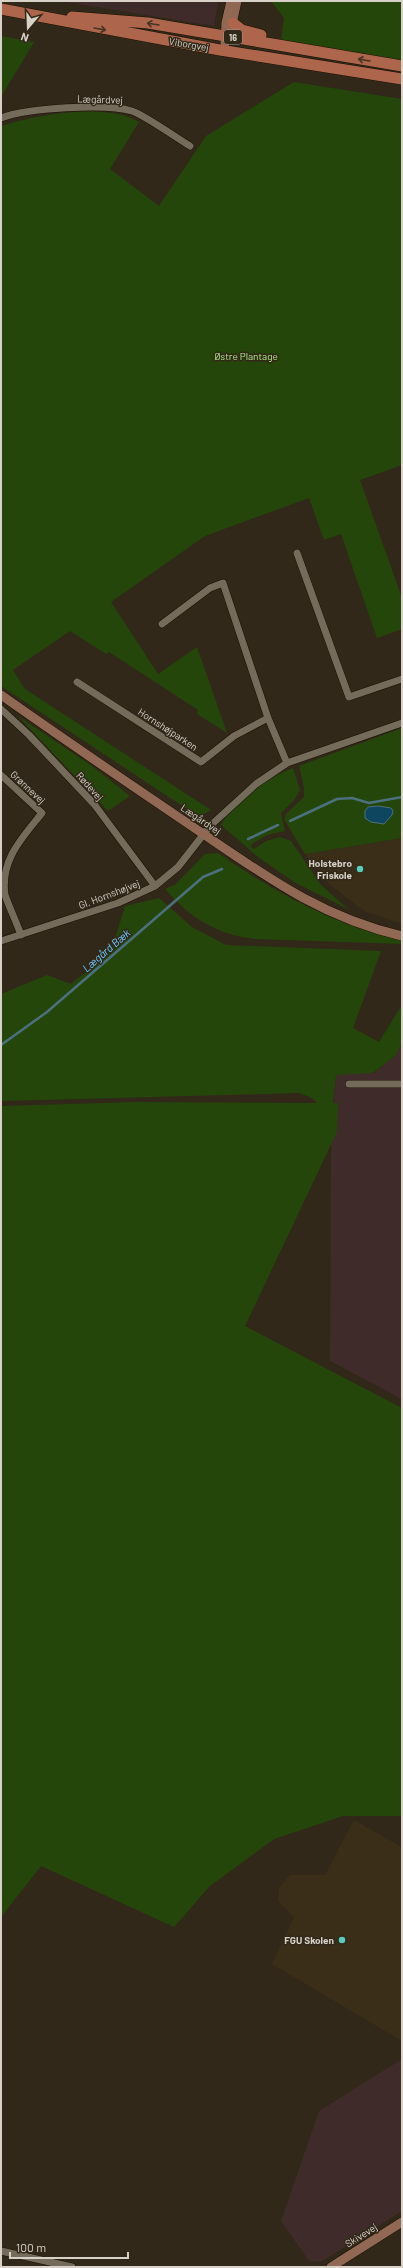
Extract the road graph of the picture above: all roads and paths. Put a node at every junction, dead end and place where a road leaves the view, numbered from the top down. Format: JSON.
{"nodes":[{"id":1,"x":231,"y":1,"type":"edge"},
{"id":2,"x":237,"y":1,"type":"edge"},
{"id":3,"x":1,"y":9,"type":"edge"},
{"id":4,"x":23,"y":13,"type":"junction"},
{"id":5,"x":233,"y":23,"type":"junction"},
{"id":6,"x":143,"y":36,"type":"junction"},
{"id":7,"x":225,"y":40,"type":"junction"},
{"id":8,"x":343,"y":56,"type":"junction"},
{"id":9,"x":402,"y":66,"type":"edge"},
{"id":10,"x":340,"y":68,"type":"junction"},
{"id":11,"x":402,"y":79,"type":"edge"},
{"id":12,"x":1,"y":118,"type":"edge"},
{"id":13,"x":190,"y":146,"type":"dead end"},
{"id":14,"x":297,"y":553,"type":"dead end"},
{"id":15,"x":162,"y":624,"type":"dead end"},
{"id":16,"x":402,"y":679,"type":"edge"},
{"id":17,"x":77,"y":682,"type":"dead end"},
{"id":18,"x":1,"y":695,"type":"edge"},
{"id":19,"x":1,"y":709,"type":"edge"},
{"id":20,"x":268,"y":718,"type":"junction"},
{"id":21,"x":402,"y":723,"type":"edge"},
{"id":22,"x":287,"y":763,"type":"junction"},
{"id":23,"x":1,"y":775,"type":"edge"},
{"id":24,"x":204,"y":834,"type":"junction"},
{"id":25,"x":1,"y":873,"type":"edge"},
{"id":26,"x":155,"y":886,"type":"junction"},
{"id":27,"x":21,"y":935,"type":"junction"},
{"id":28,"x":402,"y":936,"type":"edge"},
{"id":29,"x":1,"y":941,"type":"edge"},
{"id":30,"x":349,"y":1084,"type":"dead end"},
{"id":31,"x":402,"y":1084,"type":"edge"},
{"id":32,"x":402,"y":2222,"type":"edge"},
{"id":33,"x":1,"y":2251,"type":"edge"},
{"id":34,"x":72,"y":2267,"type":"edge"},
{"id":35,"x":331,"y":2267,"type":"edge"}],
"edges":[{"from":1,"to":7,"type":"street"},
{"from":2,"to":5,"type":"street"},
{"from":3,"to":4,"type":"main road","name":"Viborgvej","number":"16"},
{"from":4,"to":6,"type":"main road","name":"Viborgvej","number":"16","one_way":true},
{"from":7,"to":4,"type":"main road","name":"Viborgvej","number":"16","one_way":true},
{"from":5,"to":7,"type":"street"},
{"from":5,"to":8,"type":"main road"},
{"from":6,"to":7,"type":"main road"},
{"from":6,"to":10,"type":"main road","name":"Viborgvej","number":"16"},
{"from":7,"to":8,"type":"main road","name":"Viborgvej","number":"16"},
{"from":7,"to":10,"type":"main road"},
{"from":9,"to":8,"type":"main road","name":"Viborgvej","number":"16","one_way":true},
{"from":10,"to":11,"type":"main road","name":"Viborgvej","number":"16"},
{"from":12,"to":13,"type":"street","name":"Lægårdvej"},
{"from":14,"to":16,"type":"street"},
{"from":15,"to":20,"type":"street"},
{"from":17,"to":20,"type":"street","name":"Hornshøjparken"},
{"from":18,"to":24,"type":"street","name":"Lægårdvej"},
{"from":19,"to":26,"type":"street","name":"Rødevej"},
{"from":20,"to":22,"type":"street"},
{"from":21,"to":22,"type":"street"},
{"from":22,"to":24,"type":"street"},
{"from":23,"to":25,"type":"street","name":"Grønnevej"},
{"from":24,"to":26,"type":"street","name":"Gl. Hornshøjvej"},
{"from":24,"to":28,"type":"street","name":"Lægårdvej"},
{"from":25,"to":27,"type":"street"},
{"from":26,"to":27,"type":"street","name":"Gl. Hornshøjvej"},
{"from":27,"to":29,"type":"street","name":"Gl. Hornshøjvej"},
{"from":30,"to":31,"type":"street"},
{"from":32,"to":35,"type":"street","name":"Skivevej"},
{"from":33,"to":34,"type":"street"}]}
